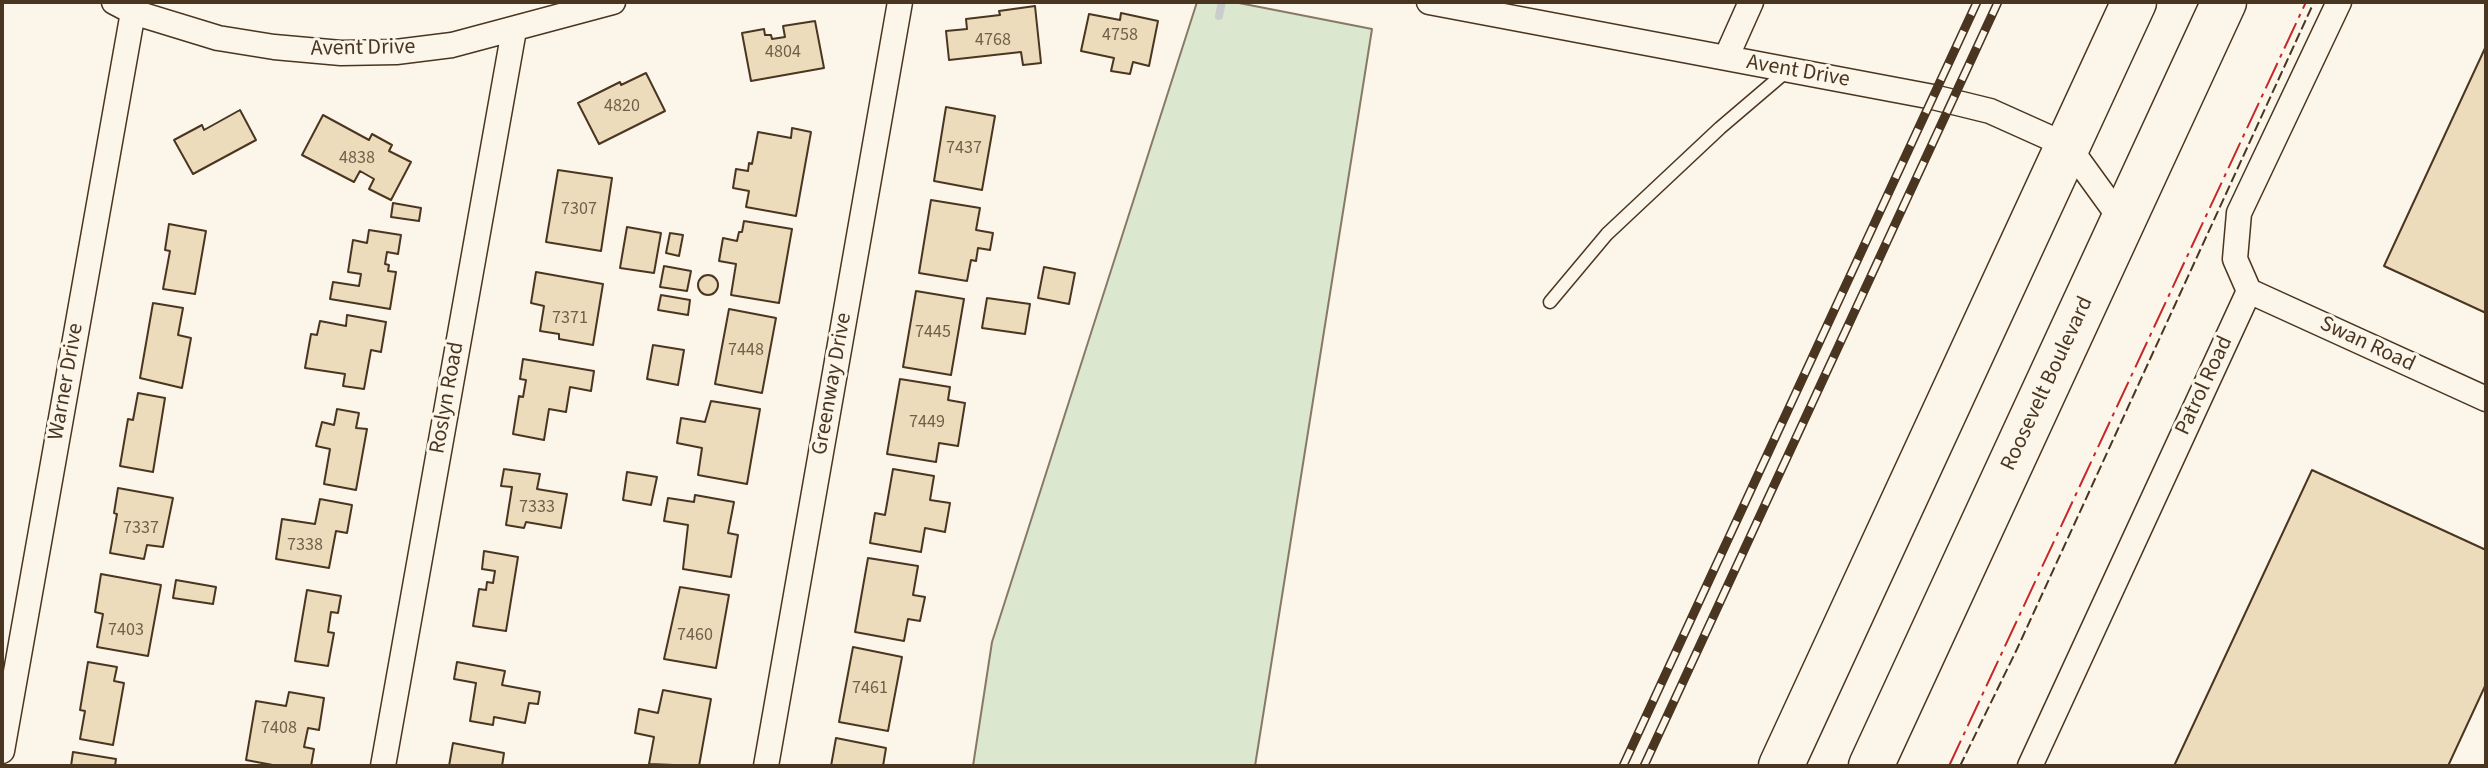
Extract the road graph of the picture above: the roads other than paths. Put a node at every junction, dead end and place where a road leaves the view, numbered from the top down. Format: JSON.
{"nodes":[{"id":1,"x":613,"y":2,"type":"edge"},
{"id":2,"x":900,"y":2,"type":"edge"},
{"id":3,"x":1429,"y":2,"type":"edge"},
{"id":4,"x":1751,"y":2,"type":"edge"},
{"id":5,"x":2134,"y":2,"type":"edge"},
{"id":6,"x":2224,"y":2,"type":"edge"},
{"id":7,"x":2339,"y":2,"type":"edge"},
{"id":8,"x":123,"y":7,"type":"edge"},
{"id":9,"x":514,"y":30,"type":"junction"},
{"id":10,"x":1726,"y":58,"type":"junction"},
{"id":11,"x":1788,"y":70,"type":"junction"},
{"id":12,"x":2068,"y":146,"type":"junction"},
{"id":13,"x":2123,"y":222,"type":"junction"},
{"id":14,"x":2249,"y":291,"type":"junction"},
{"id":15,"x":1550,"y":302,"type":"dead end"},
{"id":16,"x":2486,"y":399,"type":"edge"},
{"id":17,"x":2,"y":751,"type":"edge"},
{"id":18,"x":383,"y":766,"type":"edge"},
{"id":19,"x":766,"y":766,"type":"edge"},
{"id":20,"x":1781,"y":766,"type":"edge"},
{"id":21,"x":1871,"y":766,"type":"edge"},
{"id":22,"x":2030,"y":766,"type":"edge"}],
"edges":[{"from":1,"to":9,"type":"street","name":"Avent Drive"},
{"from":2,"to":19,"type":"street","name":"Greenway Drive"},
{"from":3,"to":10,"type":"street","name":"Avent Drive"},
{"from":4,"to":10,"type":"street"},
{"from":5,"to":12,"type":"highway"},
{"from":6,"to":13,"type":"highway","name":"Roosevelt Boulevard"},
{"from":7,"to":14,"type":"street"},
{"from":8,"to":9,"type":"street","name":"Avent Drive"},
{"from":8,"to":17,"type":"street","name":"Warner Drive"},
{"from":9,"to":18,"type":"street","name":"Roslyn Road"},
{"from":10,"to":11,"type":"street","name":"Avent Drive"},
{"from":11,"to":12,"type":"street","name":"Avent Drive"},
{"from":11,"to":15,"type":"lane"},
{"from":12,"to":13,"type":"street","name":"Avent Drive"},
{"from":12,"to":20,"type":"highway"},
{"from":13,"to":21,"type":"highway","name":"Roosevelt Boulevard"},
{"from":14,"to":16,"type":"street","name":"Swan Road"},
{"from":14,"to":22,"type":"street","name":"Patrol Road"}]}
